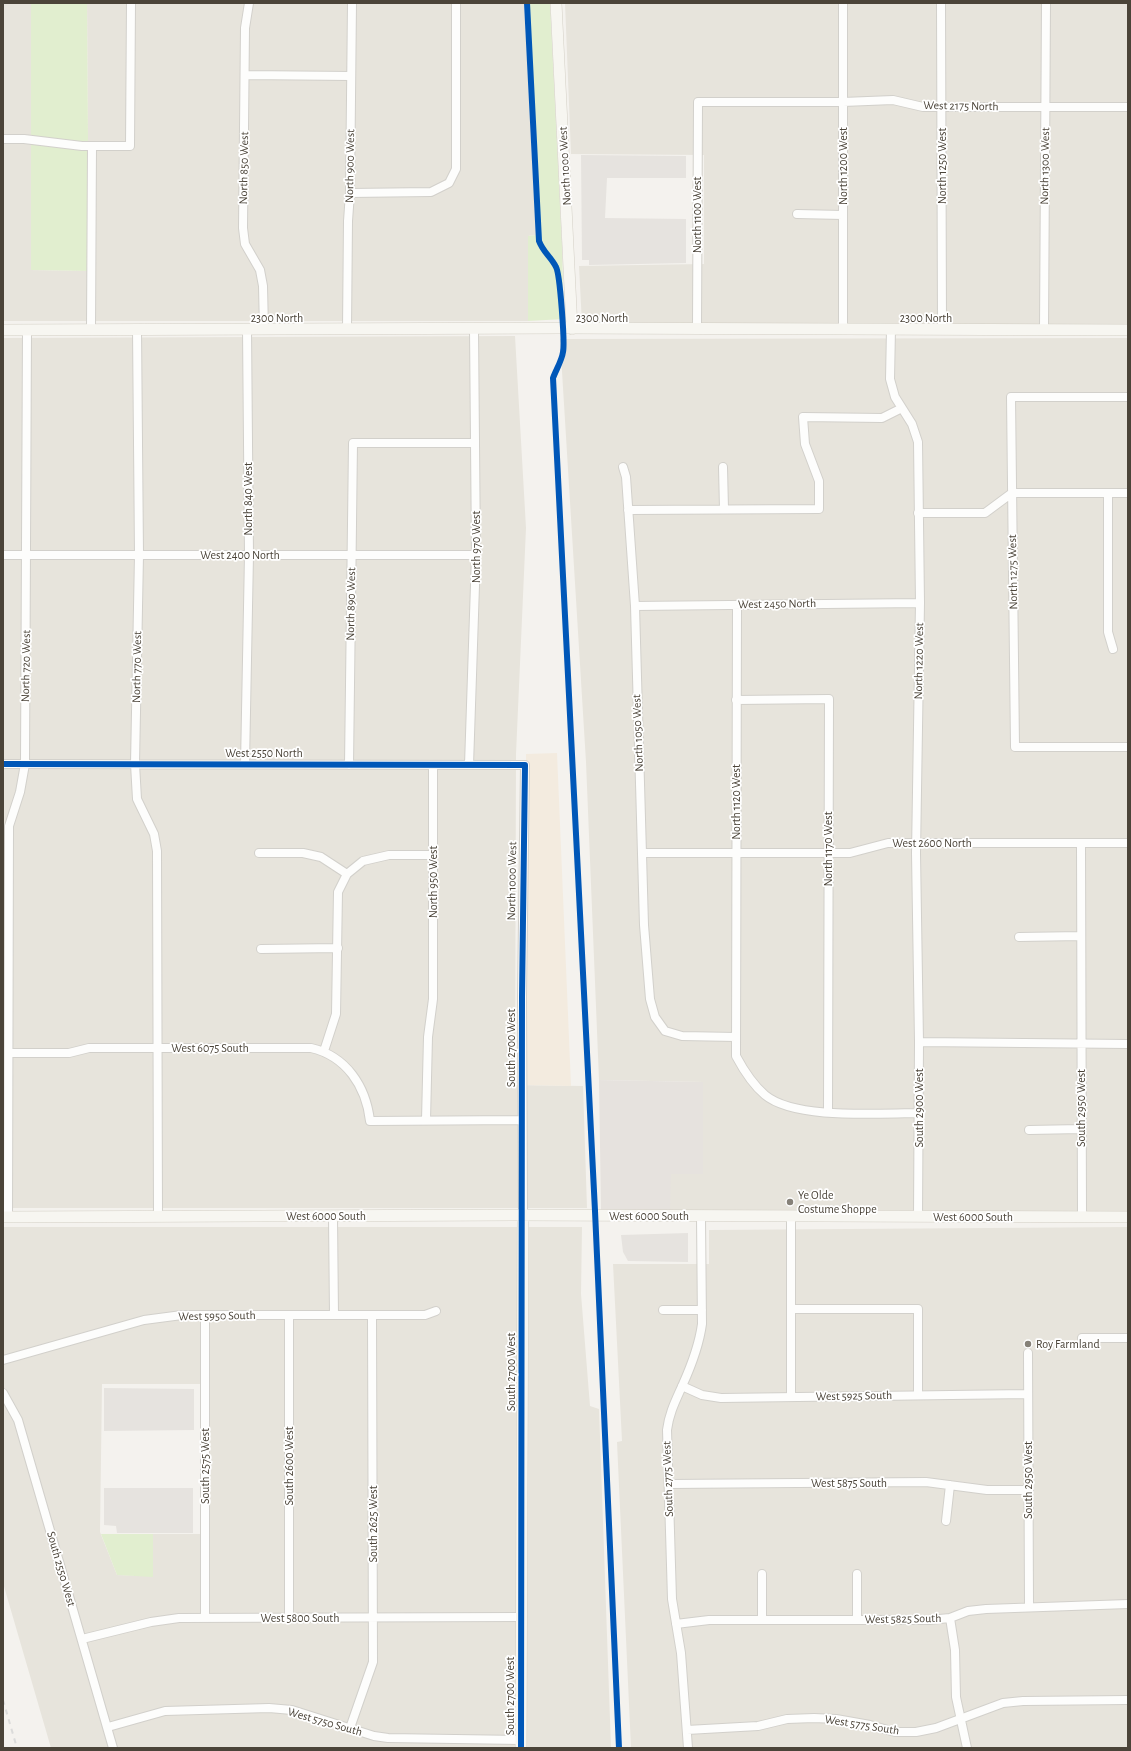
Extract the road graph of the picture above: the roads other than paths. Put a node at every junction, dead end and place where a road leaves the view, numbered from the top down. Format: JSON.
{"nodes":[{"id":1,"x":131,"y":3,"type":"edge"},
{"id":2,"x":249,"y":3,"type":"edge"},
{"id":3,"x":352,"y":3,"type":"edge"},
{"id":4,"x":456,"y":3,"type":"edge"},
{"id":5,"x":556,"y":3,"type":"edge"},
{"id":6,"x":843,"y":3,"type":"edge"},
{"id":7,"x":942,"y":3,"type":"edge"},
{"id":8,"x":1046,"y":3,"type":"edge"},
{"id":9,"x":245,"y":75,"type":"junction"},
{"id":10,"x":351,"y":76,"type":"junction"},
{"id":11,"x":698,"y":102,"type":"joint"},
{"id":12,"x":843,"y":102,"type":"junction"},
{"id":13,"x":942,"y":107,"type":"junction"},
{"id":14,"x":1046,"y":107,"type":"junction"},
{"id":15,"x":1128,"y":107,"type":"edge"},
{"id":16,"x":3,"y":139,"type":"edge"},
{"id":17,"x":92,"y":146,"type":"junction"},
{"id":18,"x":350,"y":193,"type":"junction"},
{"id":19,"x":796,"y":214,"type":"dead end"},
{"id":20,"x":842,"y":214,"type":"junction"},
{"id":21,"x":696,"y":328,"type":"junction"},
{"id":22,"x":137,"y":329,"type":"junction"},
{"id":23,"x":247,"y":329,"type":"junction"},
{"id":24,"x":264,"y":329,"type":"junction"},
{"id":25,"x":347,"y":329,"type":"junction"},
{"id":26,"x":474,"y":329,"type":"junction"},
{"id":27,"x":572,"y":329,"type":"junction"},
{"id":28,"x":842,"y":329,"type":"junction"},
{"id":29,"x":891,"y":329,"type":"junction"},
{"id":30,"x":942,"y":329,"type":"junction"},
{"id":31,"x":3,"y":330,"type":"edge"},
{"id":32,"x":27,"y":330,"type":"junction"},
{"id":33,"x":91,"y":330,"type":"junction"},
{"id":34,"x":1044,"y":330,"type":"junction"},
{"id":35,"x":1128,"y":330,"type":"edge"},
{"id":36,"x":1128,"y":397,"type":"edge"},
{"id":37,"x":902,"y":408,"type":"junction"},
{"id":38,"x":475,"y":443,"type":"junction"},
{"id":39,"x":623,"y":467,"type":"dead end"},
{"id":40,"x":723,"y":467,"type":"dead end"},
{"id":41,"x":1012,"y":492,"type":"junction"},
{"id":42,"x":1108,"y":493,"type":"junction"},
{"id":43,"x":1128,"y":493,"type":"edge"},
{"id":44,"x":724,"y":509,"type":"junction"},
{"id":45,"x":628,"y":510,"type":"junction"},
{"id":46,"x":918,"y":513,"type":"junction"},
{"id":47,"x":249,"y":555,"type":"junction"},
{"id":48,"x":351,"y":555,"type":"junction"},
{"id":49,"x":476,"y":555,"type":"junction"},
{"id":50,"x":3,"y":556,"type":"edge"},
{"id":51,"x":27,"y":556,"type":"junction"},
{"id":52,"x":139,"y":556,"type":"junction"},
{"id":53,"x":920,"y":603,"type":"junction"},
{"id":54,"x":737,"y":605,"type":"junction"},
{"id":55,"x":635,"y":606,"type":"junction"},
{"id":56,"x":1113,"y":649,"type":"dead end"},
{"id":57,"x":736,"y":700,"type":"junction"},
{"id":58,"x":1128,"y":747,"type":"edge"},
{"id":59,"x":3,"y":764,"type":"edge"},
{"id":60,"x":25,"y":764,"type":"junction"},
{"id":61,"x":135,"y":764,"type":"junction"},
{"id":62,"x":245,"y":764,"type":"junction"},
{"id":63,"x":349,"y":765,"type":"junction"},
{"id":64,"x":433,"y":765,"type":"junction"},
{"id":65,"x":469,"y":765,"type":"junction"},
{"id":66,"x":525,"y":765,"type":"joint"},
{"id":67,"x":1081,"y":842,"type":"junction"},
{"id":68,"x":1128,"y":842,"type":"edge"},
{"id":69,"x":916,"y":843,"type":"junction"},
{"id":70,"x":828,"y":852,"type":"junction"},
{"id":71,"x":259,"y":853,"type":"dead end"},
{"id":72,"x":642,"y":853,"type":"junction"},
{"id":73,"x":736,"y":853,"type":"junction"},
{"id":74,"x":433,"y":855,"type":"junction"},
{"id":75,"x":346,"y":874,"type":"junction"},
{"id":76,"x":1081,"y":936,"type":"junction"},
{"id":77,"x":1019,"y":937,"type":"dead end"},
{"id":78,"x":338,"y":948,"type":"junction"},
{"id":79,"x":261,"y":949,"type":"dead end"},
{"id":80,"x":522,"y":997,"type":"joint"},
{"id":81,"x":917,"y":999,"type":"joint"},
{"id":82,"x":736,"y":1037,"type":"junction"},
{"id":83,"x":919,"y":1042,"type":"junction"},
{"id":84,"x":1081,"y":1044,"type":"junction"},
{"id":85,"x":1128,"y":1044,"type":"edge"},
{"id":86,"x":157,"y":1048,"type":"junction"},
{"id":87,"x":324,"y":1051,"type":"junction"},
{"id":88,"x":9,"y":1052,"type":"junction"},
{"id":89,"x":828,"y":1112,"type":"junction"},
{"id":90,"x":6,"y":1113,"type":"edge"},
{"id":91,"x":919,"y":1113,"type":"junction"},
{"id":92,"x":426,"y":1120,"type":"junction"},
{"id":93,"x":522,"y":1120,"type":"junction"},
{"id":94,"x":1081,"y":1129,"type":"junction"},
{"id":95,"x":1029,"y":1130,"type":"dead end"},
{"id":96,"x":523,"y":1215,"type":"junction"},
{"id":97,"x":333,"y":1216,"type":"junction"},
{"id":98,"x":6,"y":1217,"type":"edge"},
{"id":99,"x":158,"y":1217,"type":"junction"},
{"id":100,"x":701,"y":1217,"type":"junction"},
{"id":101,"x":791,"y":1217,"type":"junction"},
{"id":102,"x":918,"y":1217,"type":"junction"},
{"id":103,"x":1082,"y":1217,"type":"junction"},
{"id":104,"x":1128,"y":1217,"type":"edge"},
{"id":105,"x":663,"y":1310,"type":"dead end"},
{"id":106,"x":702,"y":1310,"type":"junction"},
{"id":107,"x":791,"y":1310,"type":"junction"},
{"id":108,"x":436,"y":1311,"type":"dead end"},
{"id":109,"x":204,"y":1315,"type":"junction"},
{"id":110,"x":288,"y":1315,"type":"junction"},
{"id":111,"x":334,"y":1315,"type":"junction"},
{"id":112,"x":372,"y":1315,"type":"junction"},
{"id":113,"x":1082,"y":1338,"type":"dead end"},
{"id":114,"x":1128,"y":1338,"type":"edge"},
{"id":115,"x":1028,"y":1353,"type":"dead end"},
{"id":116,"x":3,"y":1360,"type":"edge"},
{"id":117,"x":682,"y":1386,"type":"junction"},
{"id":118,"x":3,"y":1393,"type":"edge"},
{"id":119,"x":1028,"y":1394,"type":"junction"},
{"id":120,"x":918,"y":1395,"type":"junction"},
{"id":121,"x":791,"y":1397,"type":"junction"},
{"id":122,"x":669,"y":1484,"type":"junction"},
{"id":123,"x":950,"y":1485,"type":"junction"},
{"id":124,"x":1028,"y":1490,"type":"junction"},
{"id":125,"x":946,"y":1521,"type":"dead end"},
{"id":126,"x":762,"y":1574,"type":"dead end"},
{"id":127,"x":857,"y":1574,"type":"dead end"},
{"id":128,"x":1128,"y":1604,"type":"edge"},
{"id":129,"x":1029,"y":1607,"type":"junction"},
{"id":130,"x":373,"y":1617,"type":"junction"},
{"id":131,"x":522,"y":1617,"type":"junction"},
{"id":132,"x":205,"y":1618,"type":"junction"},
{"id":133,"x":289,"y":1618,"type":"junction"},
{"id":134,"x":950,"y":1618,"type":"junction"},
{"id":135,"x":762,"y":1620,"type":"junction"},
{"id":136,"x":857,"y":1620,"type":"junction"},
{"id":137,"x":676,"y":1624,"type":"junction"},
{"id":138,"x":82,"y":1639,"type":"junction"},
{"id":139,"x":1128,"y":1700,"type":"edge"},
{"id":140,"x":961,"y":1719,"type":"junction"},
{"id":141,"x":108,"y":1727,"type":"junction"},
{"id":142,"x":350,"y":1728,"type":"junction"},
{"id":143,"x":688,"y":1730,"type":"junction"},
{"id":144,"x":521,"y":1744,"type":"edge"},
{"id":145,"x":114,"y":1748,"type":"edge"},
{"id":146,"x":688,"y":1748,"type":"edge"},
{"id":147,"x":967,"y":1748,"type":"edge"}],
"edges":[{"from":1,"to":17,"type":"street"},
{"from":2,"to":9,"type":"street","name":"North 850 West"},
{"from":3,"to":10,"type":"street","name":"North 900 West"},
{"from":4,"to":18,"type":"street"},
{"from":5,"to":27,"type":"street","name":"North 1000 West"},
{"from":6,"to":12,"type":"street","name":"North 1200 West"},
{"from":7,"to":13,"type":"street","name":"North 1250 West"},
{"from":8,"to":14,"type":"street","name":"North 1300 West"},
{"from":9,"to":10,"type":"street"},
{"from":9,"to":24,"type":"street","name":"North 850 West"},
{"from":10,"to":18,"type":"street","name":"North 900 West"},
{"from":11,"to":12,"type":"street","name":"West 2175 North"},
{"from":11,"to":21,"type":"street","name":"North 1100 West"},
{"from":12,"to":13,"type":"street","name":"West 2175 North"},
{"from":12,"to":20,"type":"street","name":"North 1200 West"},
{"from":13,"to":14,"type":"street","name":"West 2175 North"},
{"from":13,"to":30,"type":"street","name":"North 1250 West"},
{"from":14,"to":15,"type":"street","name":"West 2175 North"},
{"from":14,"to":34,"type":"street","name":"North 1300 West"},
{"from":16,"to":17,"type":"street"},
{"from":17,"to":33,"type":"street"},
{"from":18,"to":25,"type":"street","name":"North 900 West"},
{"from":19,"to":20,"type":"street"},
{"from":20,"to":28,"type":"street","name":"North 1200 West"},
{"from":21,"to":27,"type":"street","name":"2300 North"},
{"from":21,"to":28,"type":"street","name":"2300 North"},
{"from":22,"to":23,"type":"street","name":"2300 North"},
{"from":22,"to":33,"type":"street","name":"2300 North"},
{"from":22,"to":52,"type":"street","name":"North 770 West"},
{"from":23,"to":24,"type":"street","name":"2300 North"},
{"from":23,"to":47,"type":"street","name":"North 840 West"},
{"from":24,"to":25,"type":"street","name":"2300 North"},
{"from":25,"to":26,"type":"street","name":"2300 North"},
{"from":26,"to":27,"type":"street","name":"2300 North"},
{"from":26,"to":38,"type":"street","name":"North 970 West"},
{"from":28,"to":29,"type":"street","name":"2300 North"},
{"from":29,"to":30,"type":"street","name":"2300 North"},
{"from":29,"to":37,"type":"street","name":"North 1220 West"},
{"from":30,"to":34,"type":"street","name":"2300 North"},
{"from":31,"to":32,"type":"street","name":"2300 North"},
{"from":32,"to":33,"type":"street","name":"2300 North"},
{"from":32,"to":51,"type":"street","name":"North 720 West"},
{"from":34,"to":35,"type":"street","name":"2300 North"},
{"from":36,"to":41,"type":"street","name":"North 1275 West"},
{"from":37,"to":44,"type":"street"},
{"from":37,"to":46,"type":"street","name":"North 1220 West"},
{"from":38,"to":48,"type":"street","name":"North 890 West"},
{"from":38,"to":49,"type":"street","name":"North 970 West"},
{"from":39,"to":45,"type":"street","name":"North 1050 West"},
{"from":40,"to":44,"type":"street"},
{"from":41,"to":42,"type":"street"},
{"from":41,"to":46,"type":"street"},
{"from":41,"to":58,"type":"street","name":"North 1275 West"},
{"from":42,"to":43,"type":"street"},
{"from":42,"to":56,"type":"street"},
{"from":44,"to":45,"type":"street"},
{"from":45,"to":55,"type":"street","name":"North 1050 West"},
{"from":46,"to":53,"type":"street","name":"North 1220 West"},
{"from":47,"to":48,"type":"street","name":"West 2400 North"},
{"from":47,"to":52,"type":"street","name":"West 2400 North"},
{"from":47,"to":62,"type":"street","name":"North 840 West"},
{"from":48,"to":49,"type":"street","name":"West 2400 North"},
{"from":48,"to":63,"type":"street","name":"North 890 West"},
{"from":49,"to":65,"type":"street","name":"North 970 West"},
{"from":50,"to":51,"type":"street","name":"West 2400 North"},
{"from":51,"to":52,"type":"street","name":"West 2400 North"},
{"from":51,"to":60,"type":"street","name":"North 720 West"},
{"from":52,"to":61,"type":"street","name":"North 770 West"},
{"from":53,"to":54,"type":"street","name":"West 2450 North"},
{"from":53,"to":69,"type":"street","name":"North 1220 West"},
{"from":54,"to":55,"type":"street","name":"West 2450 North"},
{"from":54,"to":57,"type":"street","name":"North 1120 West"},
{"from":55,"to":72,"type":"street","name":"North 1050 West"},
{"from":57,"to":70,"type":"street","name":"North 1170 West"},
{"from":57,"to":73,"type":"street","name":"North 1120 West"},
{"from":59,"to":60,"type":"street","name":"West 2550 North"},
{"from":60,"to":61,"type":"street","name":"West 2550 North"},
{"from":60,"to":88,"type":"street","name":"North 720 West"},
{"from":61,"to":62,"type":"street","name":"West 2550 North"},
{"from":61,"to":86,"type":"street","name":"North 770 West"},
{"from":62,"to":63,"type":"street","name":"West 2550 North"},
{"from":63,"to":64,"type":"street","name":"West 2550 North"},
{"from":64,"to":65,"type":"street","name":"West 2550 North"},
{"from":64,"to":74,"type":"street","name":"North 950 West"},
{"from":65,"to":66,"type":"street","name":"West 2550 North"},
{"from":66,"to":80,"type":"street","name":"North 1000 West"},
{"from":67,"to":68,"type":"street","name":"West 2600 North"},
{"from":67,"to":69,"type":"street","name":"West 2600 North"},
{"from":67,"to":76,"type":"street","name":"South 2950 West"},
{"from":69,"to":70,"type":"street","name":"West 2600 North"},
{"from":69,"to":81,"type":"street","name":"North 1220 West"},
{"from":70,"to":73,"type":"street","name":"West 2600 North"},
{"from":70,"to":89,"type":"street","name":"North 1170 West"},
{"from":71,"to":75,"type":"street"},
{"from":72,"to":73,"type":"street","name":"West 2600 North"},
{"from":72,"to":82,"type":"street","name":"North 1050 West"},
{"from":73,"to":82,"type":"street","name":"North 1120 West"},
{"from":74,"to":75,"type":"street"},
{"from":74,"to":92,"type":"street","name":"North 950 West"},
{"from":75,"to":78,"type":"street"},
{"from":76,"to":77,"type":"street"},
{"from":76,"to":84,"type":"street","name":"South 2950 West"},
{"from":78,"to":79,"type":"street"},
{"from":78,"to":87,"type":"street"},
{"from":80,"to":93,"type":"street","name":"South 2700 West"},
{"from":81,"to":83,"type":"street","name":"South 2900 West"},
{"from":82,"to":89,"type":"street","name":"North 1120 West"},
{"from":83,"to":84,"type":"street"},
{"from":83,"to":91,"type":"street","name":"South 2900 West"},
{"from":84,"to":85,"type":"street"},
{"from":84,"to":94,"type":"street","name":"South 2950 West"},
{"from":86,"to":87,"type":"street","name":"West 6075 South"},
{"from":86,"to":88,"type":"street","name":"West 6075 South"},
{"from":86,"to":99,"type":"street"},
{"from":87,"to":92,"type":"street","name":"West 6075 South"},
{"from":88,"to":90,"type":"street","name":"North 720 West"},
{"from":89,"to":91,"type":"street"},
{"from":90,"to":98,"type":"street","name":"North 720 West"},
{"from":91,"to":102,"type":"street","name":"South 2900 West"},
{"from":92,"to":93,"type":"street"},
{"from":93,"to":96,"type":"street","name":"South 2700 West"},
{"from":94,"to":95,"type":"street"},
{"from":94,"to":103,"type":"street","name":"South 2950 West"},
{"from":96,"to":97,"type":"street","name":"West 6000 South"},
{"from":96,"to":100,"type":"street","name":"West 6000 South"},
{"from":96,"to":131,"type":"street","name":"South 2700 West"},
{"from":97,"to":99,"type":"street","name":"West 6000 South"},
{"from":97,"to":111,"type":"street"},
{"from":98,"to":99,"type":"street","name":"West 6000 South"},
{"from":100,"to":101,"type":"street","name":"West 6000 South"},
{"from":100,"to":106,"type":"street","name":"South 2775 West"},
{"from":101,"to":102,"type":"street","name":"West 6000 South"},
{"from":101,"to":107,"type":"street"},
{"from":102,"to":103,"type":"street","name":"West 6000 South"},
{"from":103,"to":104,"type":"street","name":"West 6000 South"},
{"from":105,"to":106,"type":"street"},
{"from":106,"to":117,"type":"street","name":"South 2775 West"},
{"from":107,"to":120,"type":"street"},
{"from":107,"to":121,"type":"street"},
{"from":108,"to":112,"type":"street","name":"West 5950 South"},
{"from":109,"to":110,"type":"street","name":"West 5950 South"},
{"from":109,"to":116,"type":"street","name":"West 5950 South"},
{"from":109,"to":132,"type":"street","name":"South 2575 West"},
{"from":110,"to":111,"type":"street","name":"West 5950 South"},
{"from":110,"to":133,"type":"street","name":"South 2600 West"},
{"from":111,"to":112,"type":"street","name":"West 5950 South"},
{"from":112,"to":130,"type":"street","name":"South 2625 West"},
{"from":113,"to":114,"type":"street"},
{"from":115,"to":119,"type":"street","name":"South 2950 West"},
{"from":117,"to":121,"type":"street","name":"West 5925 South"},
{"from":117,"to":122,"type":"street","name":"South 2775 West"},
{"from":118,"to":138,"type":"street","name":"South 2550 West"},
{"from":119,"to":120,"type":"street","name":"West 5925 South"},
{"from":119,"to":124,"type":"street","name":"South 2950 West"},
{"from":120,"to":121,"type":"street","name":"West 5925 South"},
{"from":122,"to":123,"type":"street","name":"West 5875 South"},
{"from":122,"to":137,"type":"street","name":"South 2775 West"},
{"from":123,"to":124,"type":"street","name":"West 5875 South"},
{"from":123,"to":125,"type":"street"},
{"from":124,"to":129,"type":"street","name":"South 2950 West"},
{"from":126,"to":135,"type":"street"},
{"from":127,"to":136,"type":"street"},
{"from":128,"to":129,"type":"street","name":"West 5825 South"},
{"from":129,"to":134,"type":"street","name":"West 5825 South"},
{"from":130,"to":131,"type":"street","name":"West 5800 South"},
{"from":130,"to":133,"type":"street","name":"West 5800 South"},
{"from":130,"to":142,"type":"street","name":"South 2625 West"},
{"from":131,"to":144,"type":"street","name":"South 2700 West"},
{"from":132,"to":133,"type":"street","name":"West 5800 South"},
{"from":132,"to":138,"type":"street","name":"West 5800 South"},
{"from":134,"to":136,"type":"street","name":"West 5825 South"},
{"from":134,"to":140,"type":"street"},
{"from":135,"to":136,"type":"street","name":"West 5825 South"},
{"from":135,"to":137,"type":"street","name":"West 5825 South"},
{"from":137,"to":143,"type":"street","name":"South 2775 West"},
{"from":138,"to":141,"type":"street","name":"South 2550 West"},
{"from":139,"to":140,"type":"street","name":"West 5775 South"},
{"from":140,"to":143,"type":"street","name":"West 5775 South"},
{"from":140,"to":147,"type":"street"},
{"from":141,"to":142,"type":"street","name":"West 5750 South"},
{"from":141,"to":145,"type":"street","name":"South 2550 West"},
{"from":142,"to":144,"type":"street","name":"West 5750 South"},
{"from":143,"to":146,"type":"street","name":"South 2775 West"}]}
